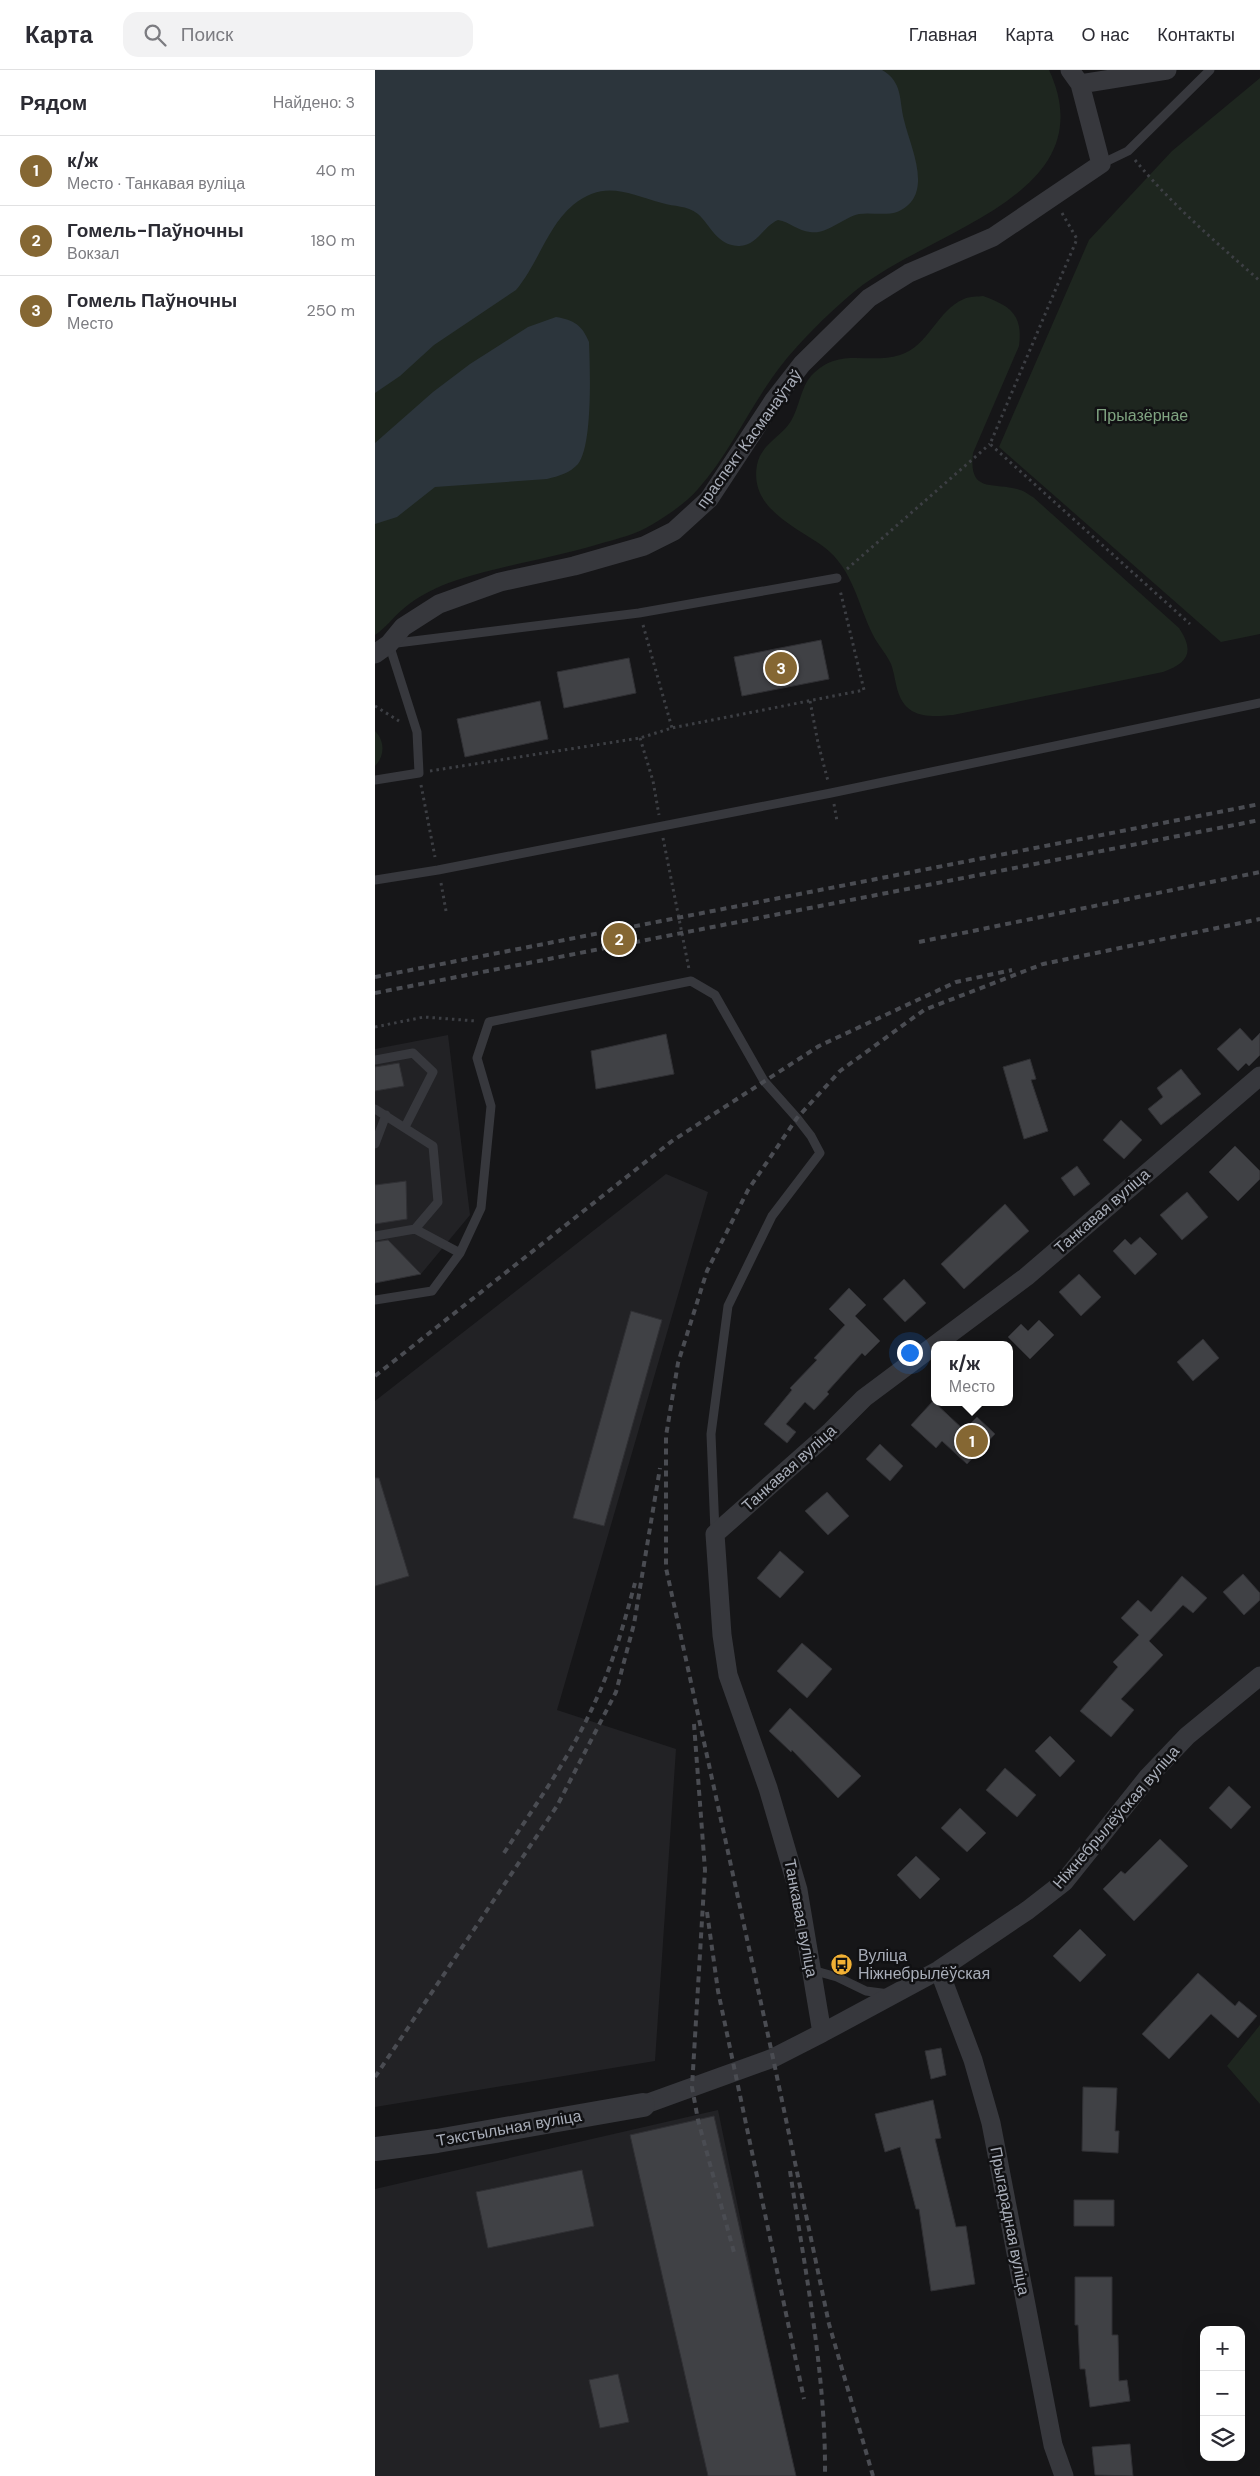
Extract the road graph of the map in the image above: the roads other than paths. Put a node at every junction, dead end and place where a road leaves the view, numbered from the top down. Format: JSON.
{"nodes":[{"id":1,"x":1167,"y":70,"type":"edge"},
{"id":2,"x":1210,"y":70,"type":"edge"},
{"id":3,"x":1075,"y":77,"type":"edge"},
{"id":4,"x":1101,"y":164,"type":"junction"},
{"id":5,"x":837,"y":578,"type":"road end"},
{"id":6,"x":382,"y":649,"type":"edge"},
{"id":7,"x":1260,"y":703,"type":"edge"},
{"id":8,"x":375,"y":780,"type":"edge"},
{"id":9,"x":375,"y":880,"type":"edge"},
{"id":10,"x":375,"y":1060,"type":"edge"},
{"id":11,"x":1260,"y":1076,"type":"edge"},
{"id":12,"x":375,"y":1109,"type":"edge"},
{"id":13,"x":385,"y":1115,"type":"junction"},
{"id":14,"x":405,"y":1127,"type":"junction"},
{"id":15,"x":375,"y":1144,"type":"edge"},
{"id":16,"x":415,"y":1229,"type":"junction"},
{"id":17,"x":375,"y":1236,"type":"edge"},
{"id":18,"x":460,"y":1253,"type":"junction"},
{"id":19,"x":375,"y":1300,"type":"edge"},
{"id":20,"x":940,"y":1341,"type":"edge"},
{"id":21,"x":931,"y":1348,"type":"edge"},
{"id":22,"x":715,"y":1534,"type":"junction"},
{"id":23,"x":1260,"y":1676,"type":"edge"},
{"id":24,"x":811,"y":1970,"type":"junction"},
{"id":25,"x":939,"y":1970,"type":"junction"},
{"id":26,"x":896,"y":1994,"type":"junction"},
{"id":27,"x":823,"y":2033,"type":"junction"},
{"id":28,"x":643,"y":2105,"type":"joint"},
{"id":29,"x":375,"y":2150,"type":"edge"},
{"id":30,"x":1064,"y":2476,"type":"edge"}],
"edges":[{"from":1,"to":3,"type":"street"},
{"from":2,"to":4,"type":"lane"},
{"from":3,"to":4,"type":"street"},
{"from":4,"to":6,"type":"street","name":"праспект Касманаўтаў"},
{"from":5,"to":6,"type":"lane"},
{"from":6,"to":8,"type":"lane"},
{"from":7,"to":9,"type":"lane"},
{"from":10,"to":14,"type":"lane"},
{"from":11,"to":20,"type":"street","name":"Танкавая вуліца"},
{"from":12,"to":13,"type":"lane"},
{"from":13,"to":14,"type":"lane"},
{"from":13,"to":15,"type":"lane"},
{"from":14,"to":16,"type":"lane"},
{"from":16,"to":17,"type":"lane"},
{"from":16,"to":18,"type":"lane"},
{"from":18,"to":19,"type":"lane"},
{"from":18,"to":22,"type":"lane"},
{"from":21,"to":22,"type":"street","name":"Танкавая вуліца"},
{"from":22,"to":24,"type":"street","name":"Танкавая вуліца"},
{"from":23,"to":25,"type":"street","name":"Ніжнебрылёўская вуліца"},
{"from":24,"to":26,"type":"lane"},
{"from":24,"to":27,"type":"street","name":"Танкавая вуліца"},
{"from":25,"to":26,"type":"street","name":"Ніжнебрылёўская вуліца"},
{"from":25,"to":30,"type":"street","name":"Прыгарадная вуліца"},
{"from":26,"to":27,"type":"street","name":"Ніжнебрылёўская вуліца"},
{"from":27,"to":28,"type":"street","name":"Ніжнебрылёўская вуліца"},
{"from":28,"to":29,"type":"street","name":"Тэкстыльная вуліца"}]}
